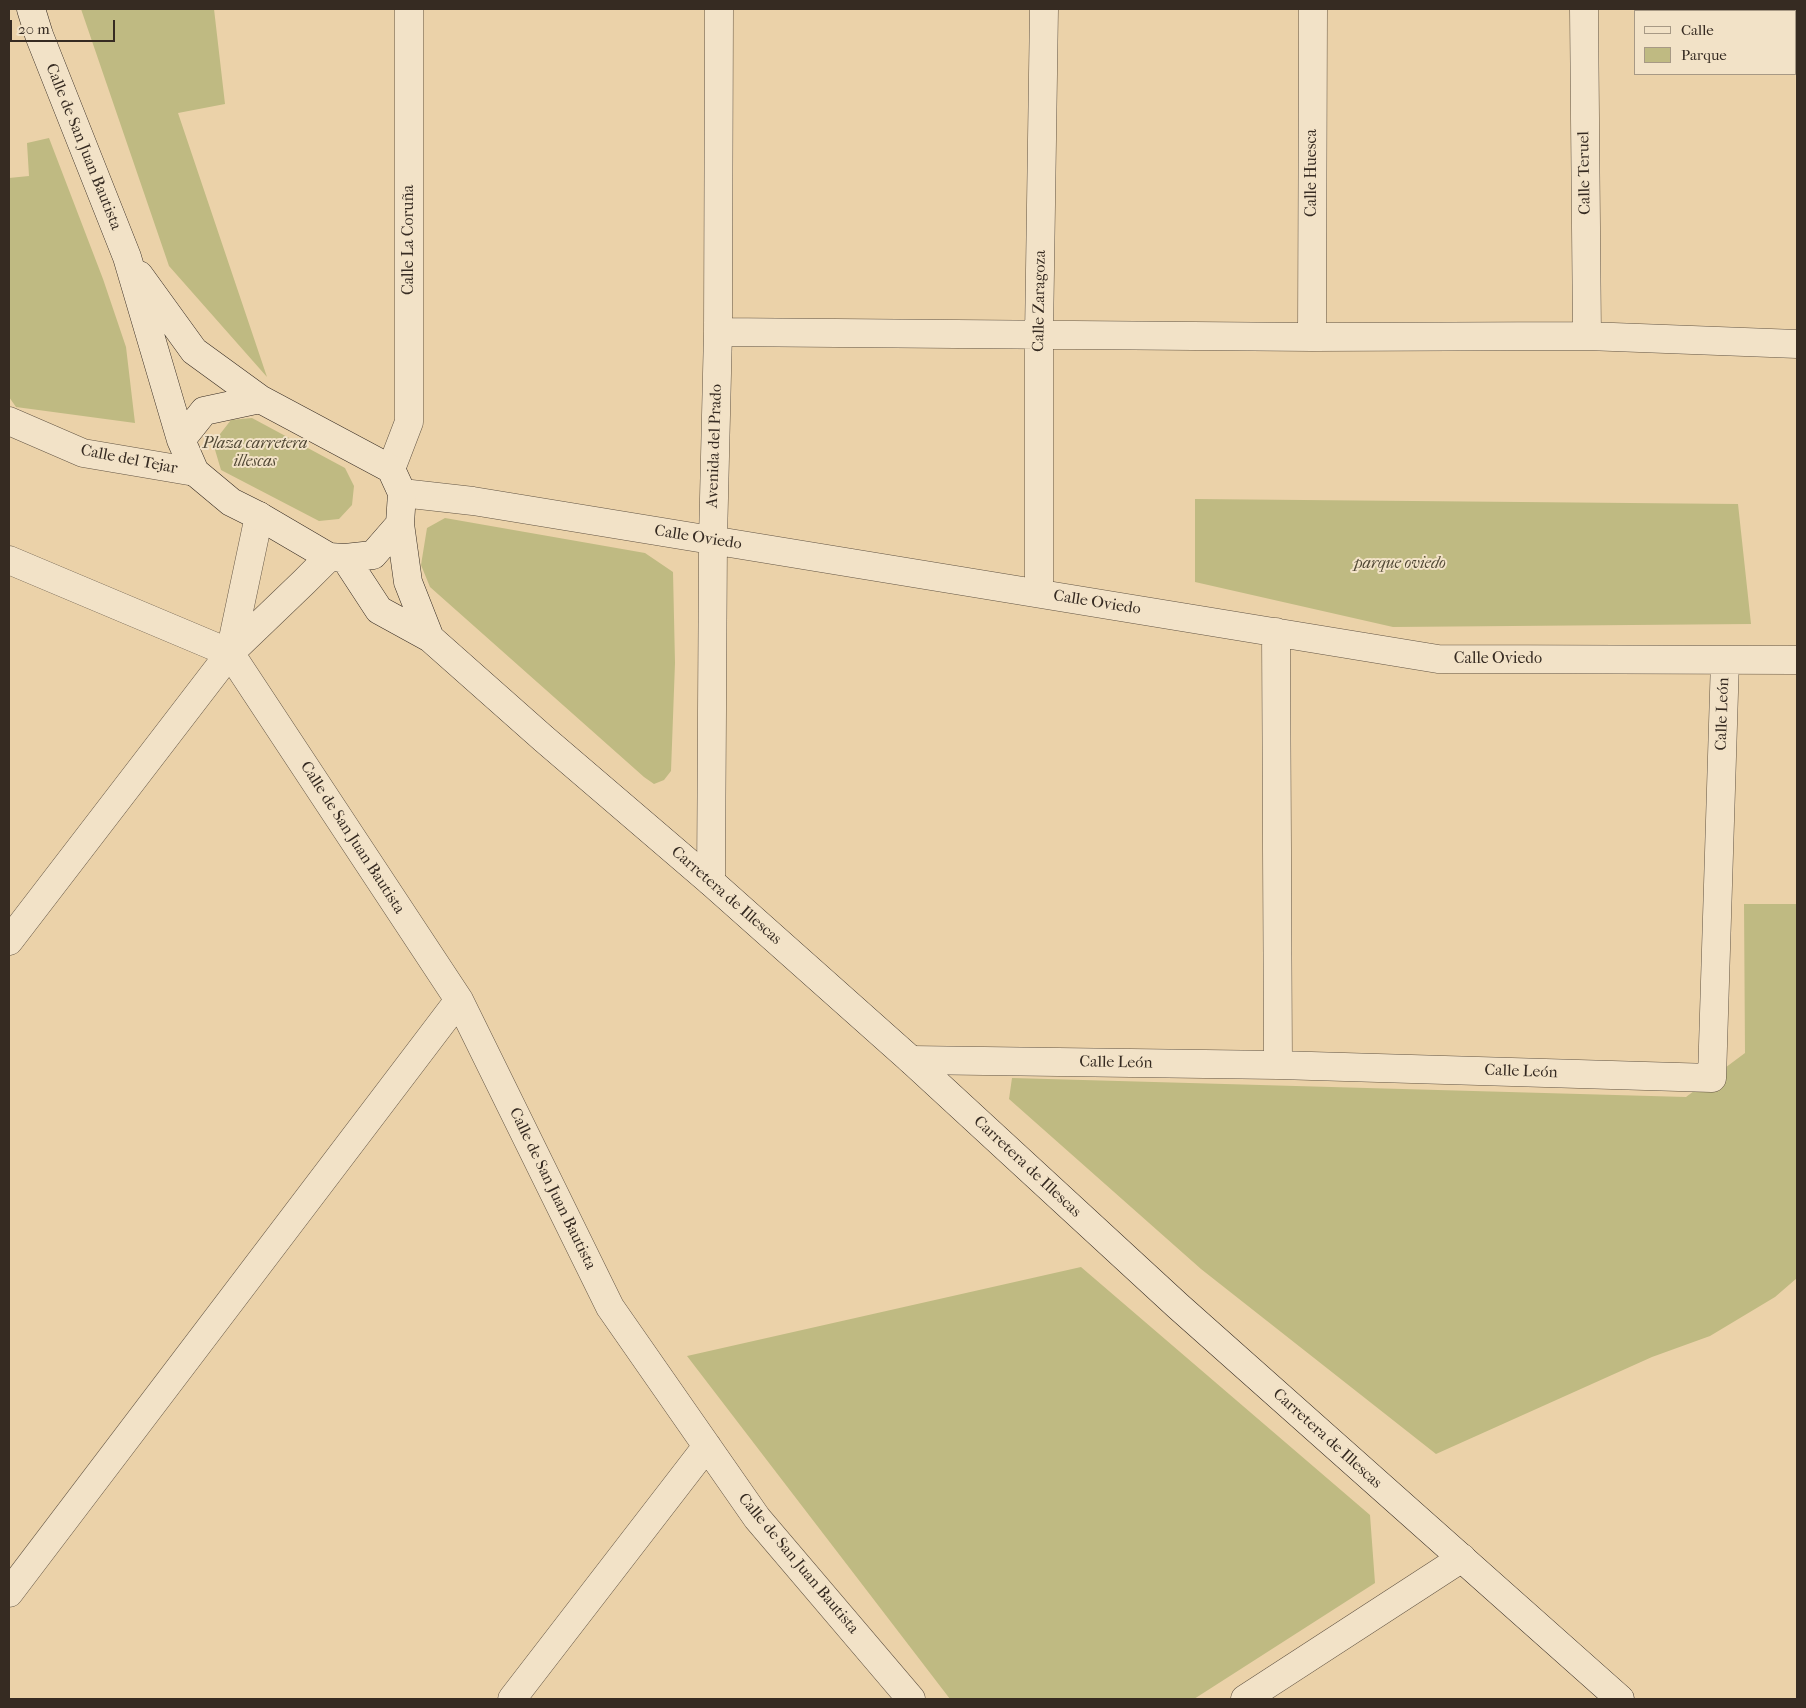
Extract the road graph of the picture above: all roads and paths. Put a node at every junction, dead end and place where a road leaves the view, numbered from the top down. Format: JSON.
{"nodes":[{"id":1,"x":31,"y":9,"type":"edge"},
{"id":2,"x":409,"y":9,"type":"edge"},
{"id":3,"x":719,"y":9,"type":"edge"},
{"id":4,"x":1044,"y":9,"type":"edge"},
{"id":5,"x":1313,"y":9,"type":"edge"},
{"id":6,"x":1584,"y":9,"type":"edge"},
{"id":7,"x":127,"y":257,"type":"junction"},
{"id":8,"x":718,"y":332,"type":"junction"},
{"id":9,"x":1039,"y":335,"type":"junction"},
{"id":10,"x":1312,"y":336,"type":"junction"},
{"id":11,"x":1587,"y":336,"type":"junction"},
{"id":12,"x":1797,"y":344,"type":"edge"},
{"id":13,"x":260,"y":399,"type":"junction"},
{"id":14,"x":9,"y":421,"type":"edge"},
{"id":15,"x":181,"y":440,"type":"junction"},
{"id":16,"x":195,"y":472,"type":"junction"},
{"id":17,"x":396,"y":481,"type":"junction"},
{"id":18,"x":259,"y":516,"type":"junction"},
{"id":19,"x":400,"y":524,"type":"junction"},
{"id":20,"x":713,"y":540,"type":"junction"},
{"id":21,"x":337,"y":557,"type":"junction"},
{"id":22,"x":9,"y":560,"type":"edge"},
{"id":23,"x":1039,"y":593,"type":"junction"},
{"id":24,"x":1276,"y":632,"type":"junction"},
{"id":25,"x":430,"y":638,"type":"junction"},
{"id":26,"x":230,"y":653,"type":"junction"},
{"id":27,"x":1725,"y":660,"type":"junction"},
{"id":28,"x":1797,"y":660,"type":"edge"},
{"id":29,"x":711,"y":882,"type":"junction"},
{"id":30,"x":9,"y":941,"type":"edge"},
{"id":31,"x":459,"y":1000,"type":"junction"},
{"id":32,"x":911,"y":1060,"type":"junction"},
{"id":33,"x":1278,"y":1065,"type":"junction"},
{"id":34,"x":707,"y":1446,"type":"junction"},
{"id":35,"x":1462,"y":1558,"type":"junction"},
{"id":36,"x":9,"y":1593,"type":"edge"},
{"id":37,"x":512,"y":1699,"type":"edge"},
{"id":38,"x":911,"y":1699,"type":"edge"},
{"id":39,"x":1245,"y":1699,"type":"edge"},
{"id":40,"x":1620,"y":1699,"type":"edge"}],
"edges":[{"from":1,"to":7,"type":"street","name":"Calle de San Juan Bautista"},
{"from":2,"to":17,"type":"street","name":"Calle La Coruña"},
{"from":3,"to":8,"type":"street","name":"Avenida del Prado"},
{"from":4,"to":9,"type":"street","name":"Calle Zaragoza"},
{"from":5,"to":10,"type":"street","name":"Calle Huesca"},
{"from":6,"to":11,"type":"street","name":"Calle Teruel"},
{"from":7,"to":13,"type":"street","name":"Calle de San Juan Bautista"},
{"from":7,"to":15,"type":"street","name":"Calle de San Juan Bautista"},
{"from":8,"to":9,"type":"street"},
{"from":8,"to":20,"type":"street","name":"Avenida del Prado"},
{"from":9,"to":10,"type":"street"},
{"from":9,"to":23,"type":"street","name":"Calle Zaragoza"},
{"from":10,"to":11,"type":"street"},
{"from":11,"to":12,"type":"street"},
{"from":13,"to":15,"type":"street"},
{"from":13,"to":17,"type":"street","name":"Calle de San Juan Bautista"},
{"from":14,"to":16,"type":"street","name":"Calle del Tejar"},
{"from":15,"to":16,"type":"street","name":"Calle de San Juan Bautista"},
{"from":16,"to":18,"type":"street"},
{"from":17,"to":19,"type":"street","name":"Calle La Coruña"},
{"from":17,"to":20,"type":"street","name":"Calle Oviedo"},
{"from":18,"to":21,"type":"street"},
{"from":18,"to":26,"type":"street"},
{"from":19,"to":21,"type":"street"},
{"from":19,"to":25,"type":"street","name":"Carretera de Illescas"},
{"from":20,"to":23,"type":"street","name":"Calle Oviedo"},
{"from":20,"to":29,"type":"street","name":"Avenida del Prado"},
{"from":21,"to":25,"type":"street","name":"Carretera de Illescas"},
{"from":21,"to":26,"type":"street"},
{"from":22,"to":26,"type":"street"},
{"from":23,"to":24,"type":"street","name":"Calle Oviedo"},
{"from":24,"to":27,"type":"street","name":"Calle Oviedo"},
{"from":24,"to":33,"type":"street"},
{"from":25,"to":29,"type":"street","name":"Carretera de Illescas"},
{"from":26,"to":30,"type":"street"},
{"from":26,"to":31,"type":"street","name":"Calle de San Juan Bautista"},
{"from":27,"to":28,"type":"street","name":"Calle Oviedo"},
{"from":27,"to":33,"type":"street","name":"Calle León"},
{"from":29,"to":32,"type":"street","name":"Carretera de Illescas"},
{"from":31,"to":34,"type":"street","name":"Calle de San Juan Bautista"},
{"from":31,"to":36,"type":"street"},
{"from":32,"to":33,"type":"street","name":"Calle León"},
{"from":32,"to":35,"type":"street","name":"Carretera de Illescas"},
{"from":34,"to":37,"type":"street"},
{"from":34,"to":38,"type":"street","name":"Calle de San Juan Bautista"},
{"from":35,"to":39,"type":"street"},
{"from":35,"to":40,"type":"street","name":"Carretera de Illescas"}]}
